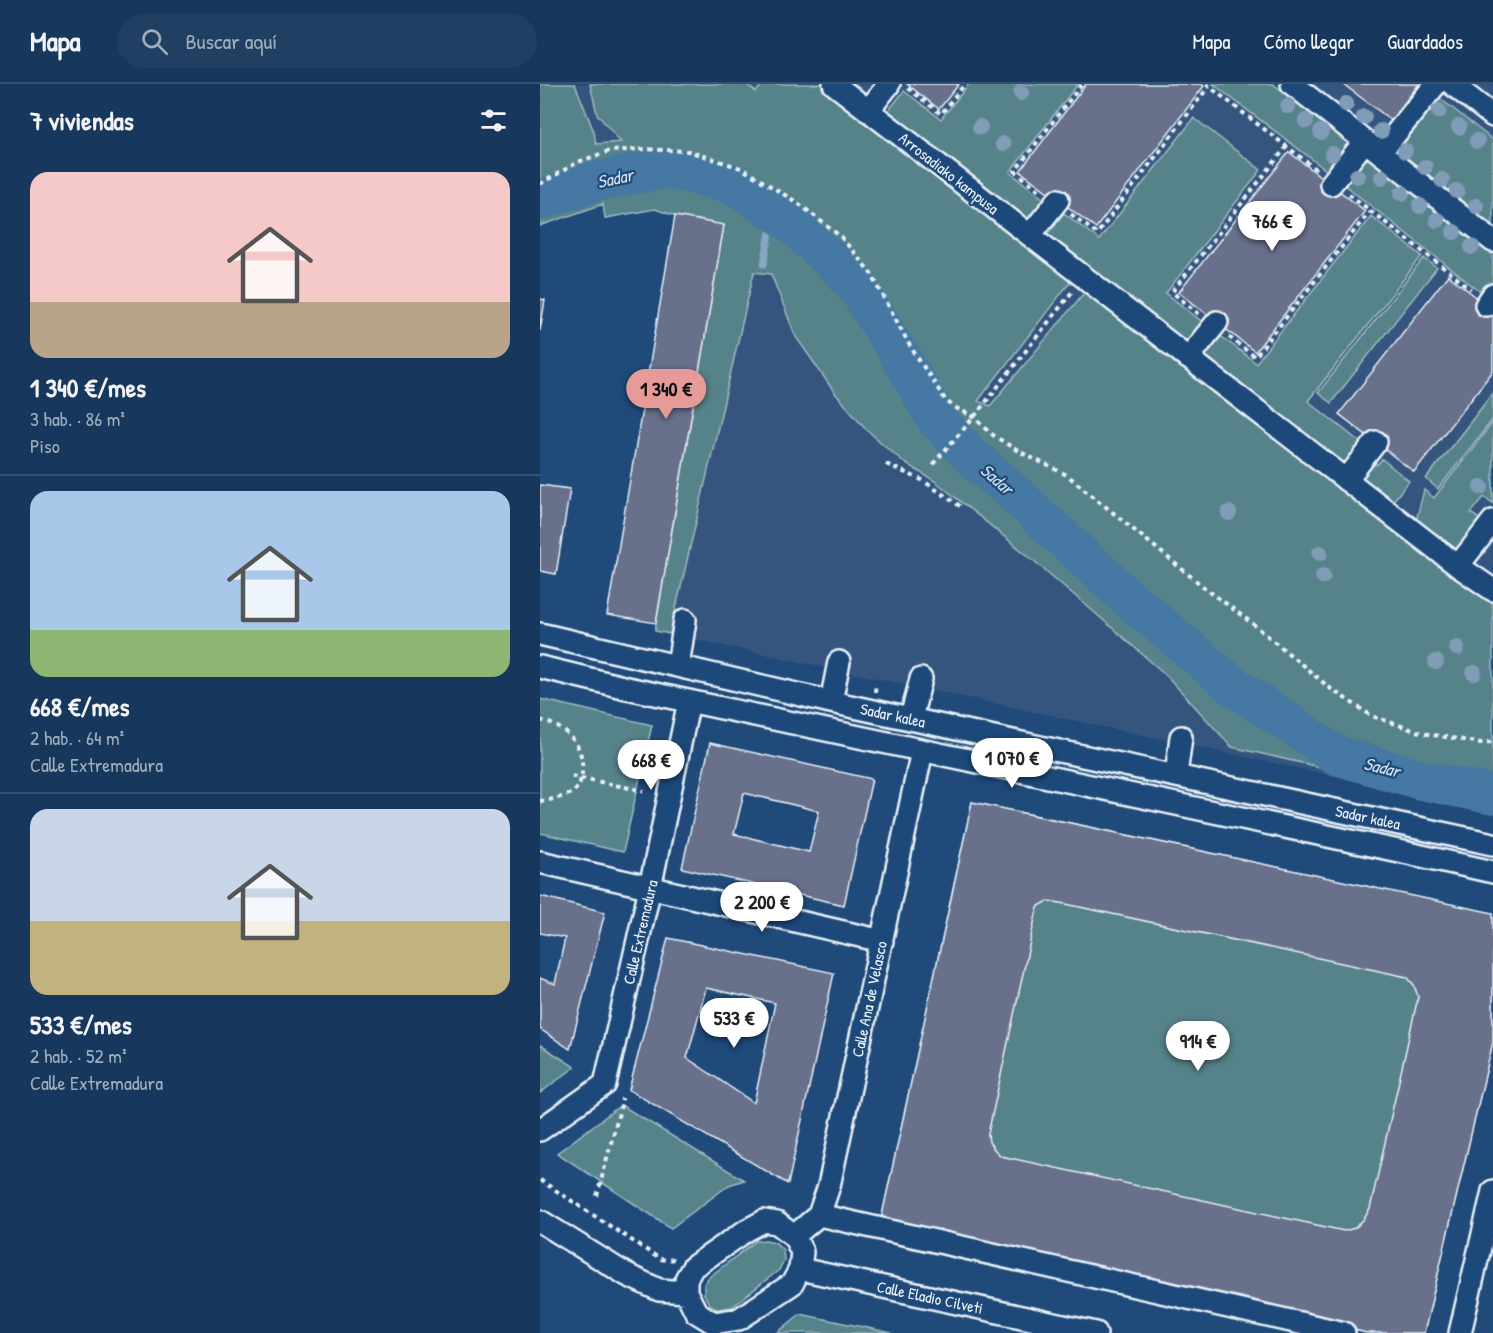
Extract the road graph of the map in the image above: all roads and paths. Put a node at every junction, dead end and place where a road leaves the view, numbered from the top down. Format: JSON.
{"nodes":[{"id":1,"x":834,"y":84,"type":"edge"},
{"id":2,"x":889,"y":84,"type":"edge"},
{"id":3,"x":902,"y":84,"type":"edge"},
{"id":4,"x":965,"y":84,"type":"edge"},
{"id":5,"x":1082,"y":84,"type":"edge"},
{"id":6,"x":1292,"y":84,"type":"edge"},
{"id":7,"x":1436,"y":84,"type":"edge"},
{"id":8,"x":1452,"y":84,"type":"edge"},
{"id":9,"x":1209,"y":86,"type":"dead end"},
{"id":10,"x":868,"y":111,"type":"junction"},
{"id":11,"x":1493,"y":117,"type":"edge"},
{"id":12,"x":1287,"y":146,"type":"dead end"},
{"id":13,"x":1372,"y":147,"type":"junction"},
{"id":14,"x":540,"y":184,"type":"edge"},
{"id":15,"x":1331,"y":184,"type":"dead end"},
{"id":16,"x":1057,"y":202,"type":"junction"},
{"id":17,"x":1370,"y":211,"type":"dead end"},
{"id":18,"x":1030,"y":235,"type":"junction"},
{"id":19,"x":1493,"y":241,"type":"edge"},
{"id":20,"x":1084,"y":277,"type":"junction"},
{"id":21,"x":1215,"y":323,"type":"junction"},
{"id":22,"x":1188,"y":358,"type":"junction"},
{"id":23,"x":974,"y":417,"type":"junction"},
{"id":24,"x":1376,"y":442,"type":"dead end"},
{"id":25,"x":886,"y":464,"type":"dead end"},
{"id":26,"x":933,"y":464,"type":"dead end"},
{"id":27,"x":1346,"y":480,"type":"junction"},
{"id":28,"x":960,"y":506,"type":"dead end"},
{"id":29,"x":1493,"y":521,"type":"edge"},
{"id":30,"x":1458,"y":566,"type":"junction"},
{"id":31,"x":1493,"y":590,"type":"edge"},
{"id":32,"x":685,"y":620,"type":"dead end"},
{"id":33,"x":540,"y":634,"type":"edge"},
{"id":34,"x":839,"y":662,"type":"dead end"},
{"id":35,"x":678,"y":666,"type":"junction"},
{"id":36,"x":540,"y":667,"type":"edge"},
{"id":37,"x":921,"y":679,"type":"dead end"},
{"id":38,"x":689,"y":701,"type":"junction"},
{"id":39,"x":831,"y":702,"type":"junction"},
{"id":40,"x":911,"y":718,"type":"junction"},
{"id":41,"x":540,"y":720,"type":"edge"},
{"id":42,"x":1181,"y":737,"type":"dead end"},
{"id":43,"x":1493,"y":742,"type":"edge"},
{"id":44,"x":922,"y":750,"type":"junction"},
{"id":45,"x":1176,"y":775,"type":"junction"},
{"id":46,"x":572,"y":776,"type":"dead end"},
{"id":47,"x":581,"y":777,"type":"junction"},
{"id":48,"x":644,"y":791,"type":"dead end"},
{"id":49,"x":540,"y":801,"type":"edge"},
{"id":50,"x":1493,"y":844,"type":"edge"},
{"id":51,"x":540,"y":862,"type":"edge"},
{"id":52,"x":1493,"y":872,"type":"edge"},
{"id":53,"x":650,"y":888,"type":"junction"},
{"id":54,"x":882,"y":941,"type":"junction"},
{"id":55,"x":622,"y":1094,"type":"dead end"},
{"id":56,"x":540,"y":1130,"type":"edge"},
{"id":57,"x":540,"y":1180,"type":"edge"},
{"id":58,"x":1493,"y":1191,"type":"edge"},
{"id":59,"x":597,"y":1196,"type":"dead end"},
{"id":60,"x":819,"y":1215,"type":"junction"},
{"id":61,"x":540,"y":1221,"type":"edge"},
{"id":62,"x":794,"y":1236,"type":"junction"},
{"id":63,"x":680,"y":1256,"type":"dead end"},
{"id":64,"x":800,"y":1269,"type":"junction"},
{"id":65,"x":686,"y":1292,"type":"junction"},
{"id":66,"x":709,"y":1328,"type":"edge"},
{"id":67,"x":1096,"y":1333,"type":"edge"},
{"id":68,"x":1344,"y":1333,"type":"edge"},
{"id":69,"x":1460,"y":1333,"type":"edge"}],
"edges":[{"from":1,"to":10,"type":"street","name":"Arrosadiako kampusa"},
{"from":2,"to":10,"type":"street"},
{"from":3,"to":4,"type":"path"},
{"from":5,"to":16,"type":"path"},
{"from":6,"to":13,"type":"street"},
{"from":7,"to":13,"type":"street"},
{"from":8,"to":11,"type":"street"},
{"from":9,"to":16,"type":"path"},
{"from":10,"to":18,"type":"street","name":"Arrosadiako kampusa"},
{"from":12,"to":21,"type":"path"},
{"from":13,"to":15,"type":"street"},
{"from":13,"to":19,"type":"street"},
{"from":14,"to":23,"type":"path"},
{"from":16,"to":18,"type":"street"},
{"from":17,"to":21,"type":"path"},
{"from":18,"to":20,"type":"street","name":"Arrosadiako kampusa"},
{"from":20,"to":22,"type":"street","name":"Arrosadiako kampusa"},
{"from":20,"to":23,"type":"path"},
{"from":21,"to":22,"type":"street"},
{"from":22,"to":27,"type":"street","name":"Arrosadiako kampusa"},
{"from":23,"to":26,"type":"path"},
{"from":23,"to":43,"type":"path"},
{"from":24,"to":27,"type":"street"},
{"from":25,"to":28,"type":"path"},
{"from":27,"to":30,"type":"street","name":"Arrosadiako kampusa"},
{"from":29,"to":30,"type":"street"},
{"from":30,"to":31,"type":"street","name":"Arrosadiako kampusa"},
{"from":32,"to":35,"type":"street"},
{"from":33,"to":35,"type":"street","name":"Sadar kalea"},
{"from":34,"to":39,"type":"street"},
{"from":35,"to":39,"type":"street","name":"Sadar kalea"},
{"from":36,"to":38,"type":"street","name":"Sadar kalea"},
{"from":37,"to":40,"type":"street"},
{"from":38,"to":44,"type":"street","name":"Sadar kalea"},
{"from":38,"to":53,"type":"street","name":"Calle Extremadura"},
{"from":39,"to":40,"type":"street","name":"Sadar kalea"},
{"from":40,"to":45,"type":"street","name":"Sadar kalea"},
{"from":41,"to":47,"type":"path"},
{"from":42,"to":45,"type":"street"},
{"from":44,"to":52,"type":"street","name":"Sadar kalea"},
{"from":44,"to":54,"type":"street","name":"Calle Ana de Velasco"},
{"from":45,"to":50,"type":"street","name":"Sadar kalea"},
{"from":46,"to":47,"type":"path"},
{"from":47,"to":48,"type":"path"},
{"from":47,"to":49,"type":"path"},
{"from":51,"to":53,"type":"street"},
{"from":53,"to":54,"type":"street"},
{"from":53,"to":56,"type":"street","name":"Calle Extremadura"},
{"from":54,"to":60,"type":"street","name":"Calle Ana de Velasco"},
{"from":55,"to":59,"type":"path"},
{"from":57,"to":63,"type":"path"},
{"from":58,"to":69,"type":"street"},
{"from":60,"to":62,"type":"street"},
{"from":60,"to":68,"type":"street"},
{"from":61,"to":65,"type":"street"},
{"from":62,"to":64,"type":"street"},
{"from":62,"to":65,"type":"street"},
{"from":64,"to":66,"type":"street"},
{"from":64,"to":67,"type":"street","name":"Calle Eladio Cilveti"},
{"from":65,"to":66,"type":"street"}]}
